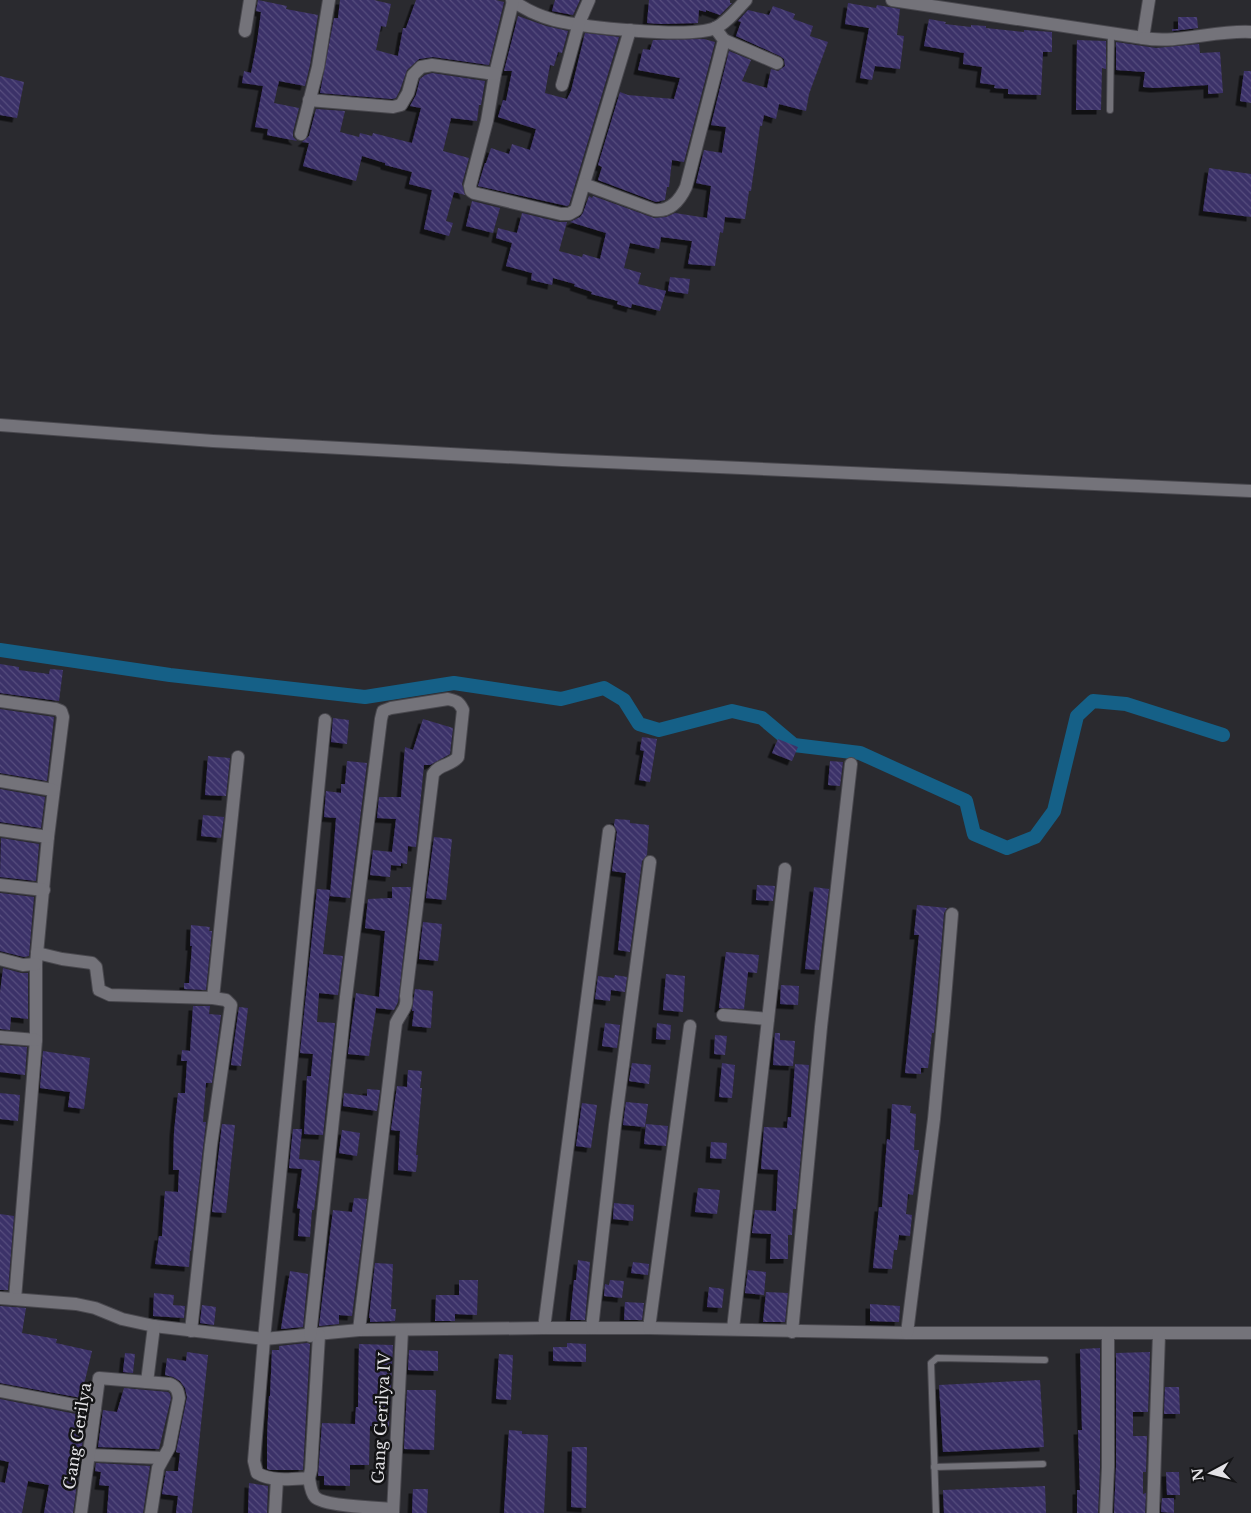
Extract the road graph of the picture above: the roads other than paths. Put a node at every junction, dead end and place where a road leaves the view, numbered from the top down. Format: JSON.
{"nodes":[{"id":1,"x":250,"y":0,"type":"edge"},
{"id":2,"x":329,"y":0,"type":"edge"},
{"id":3,"x":512,"y":0,"type":"edge"},
{"id":4,"x":589,"y":0,"type":"edge"},
{"id":5,"x":746,"y":0,"type":"edge"},
{"id":6,"x":892,"y":0,"type":"edge"},
{"id":7,"x":1150,"y":0,"type":"edge"},
{"id":8,"x":579,"y":23,"type":"junction"},
{"id":9,"x":715,"y":28,"type":"junction"},
{"id":10,"x":630,"y":30,"type":"junction"},
{"id":11,"x":245,"y":31,"type":"dead end"},
{"id":12,"x":1251,"y":32,"type":"edge"},
{"id":13,"x":1111,"y":34,"type":"junction"},
{"id":14,"x":1143,"y":38,"type":"junction"},
{"id":15,"x":724,"y":40,"type":"junction"},
{"id":16,"x":777,"y":63,"type":"dead end"},
{"id":17,"x":495,"y":74,"type":"junction"},
{"id":18,"x":562,"y":85,"type":"dead end"},
{"id":19,"x":309,"y":100,"type":"junction"},
{"id":20,"x":1110,"y":110,"type":"dead end"},
{"id":21,"x":301,"y":134,"type":"dead end"},
{"id":22,"x":584,"y":184,"type":"junction"},
{"id":23,"x":0,"y":425,"type":"edge"},
{"id":24,"x":1251,"y":491,"type":"edge"},
{"id":25,"x":0,"y":701,"type":"edge"},
{"id":26,"x":325,"y":720,"type":"dead end"},
{"id":27,"x":238,"y":757,"type":"dead end"},
{"id":28,"x":851,"y":764,"type":"dead end"},
{"id":29,"x":0,"y":781,"type":"edge"},
{"id":30,"x":53,"y":790,"type":"junction"},
{"id":31,"x":0,"y":830,"type":"edge"},
{"id":32,"x":609,"y":831,"type":"dead end"},
{"id":33,"x":48,"y":837,"type":"junction"},
{"id":34,"x":650,"y":862,"type":"dead end"},
{"id":35,"x":785,"y":869,"type":"dead end"},
{"id":36,"x":0,"y":885,"type":"edge"},
{"id":37,"x":44,"y":890,"type":"junction"},
{"id":38,"x":952,"y":914,"type":"dead end"},
{"id":39,"x":37,"y":958,"type":"junction"},
{"id":40,"x":0,"y":959,"type":"edge"},
{"id":41,"x":213,"y":998,"type":"junction"},
{"id":42,"x":723,"y":1015,"type":"dead end"},
{"id":43,"x":768,"y":1019,"type":"junction"},
{"id":44,"x":690,"y":1026,"type":"dead end"},
{"id":45,"x":0,"y":1037,"type":"edge"},
{"id":46,"x":36,"y":1040,"type":"junction"},
{"id":47,"x":0,"y":1298,"type":"edge"},
{"id":48,"x":15,"y":1299,"type":"junction"},
{"id":49,"x":154,"y":1326,"type":"junction"},
{"id":50,"x":544,"y":1328,"type":"junction"},
{"id":51,"x":592,"y":1328,"type":"junction"},
{"id":52,"x":649,"y":1328,"type":"junction"},
{"id":53,"x":733,"y":1329,"type":"junction"},
{"id":54,"x":359,"y":1330,"type":"junction"},
{"id":55,"x":402,"y":1330,"type":"junction"},
{"id":56,"x":191,"y":1331,"type":"junction"},
{"id":57,"x":792,"y":1332,"type":"junction"},
{"id":58,"x":906,"y":1333,"type":"junction"},
{"id":59,"x":1251,"y":1333,"type":"edge"},
{"id":60,"x":314,"y":1335,"type":"junction"},
{"id":61,"x":264,"y":1339,"type":"junction"},
{"id":62,"x":1108,"y":1340,"type":"junction"},
{"id":63,"x":1159,"y":1340,"type":"junction"},
{"id":64,"x":1045,"y":1360,"type":"dead end"},
{"id":65,"x":147,"y":1382,"type":"junction"},
{"id":66,"x":0,"y":1391,"type":"edge"},
{"id":67,"x":95,"y":1409,"type":"junction"},
{"id":68,"x":89,"y":1455,"type":"junction"},
{"id":69,"x":164,"y":1458,"type":"junction"},
{"id":70,"x":1042,"y":1464,"type":"dead end"},
{"id":71,"x":934,"y":1467,"type":"junction"},
{"id":72,"x":277,"y":1478,"type":"junction"},
{"id":73,"x":309,"y":1478,"type":"junction"},
{"id":74,"x":393,"y":1511,"type":"edge"},
{"id":75,"x":81,"y":1513,"type":"edge"},
{"id":76,"x":151,"y":1513,"type":"edge"},
{"id":77,"x":275,"y":1513,"type":"edge"},
{"id":78,"x":936,"y":1513,"type":"edge"},
{"id":79,"x":1106,"y":1513,"type":"edge"},
{"id":80,"x":1153,"y":1513,"type":"edge"}],
"edges":[{"from":1,"to":11,"type":"street"},
{"from":2,"to":19,"type":"street"},
{"from":3,"to":8,"type":"street"},
{"from":3,"to":17,"type":"street"},
{"from":4,"to":8,"type":"street"},
{"from":5,"to":9,"type":"street"},
{"from":6,"to":13,"type":"street"},
{"from":7,"to":14,"type":"street"},
{"from":8,"to":10,"type":"street"},
{"from":8,"to":18,"type":"street"},
{"from":9,"to":10,"type":"street"},
{"from":9,"to":15,"type":"street"},
{"from":10,"to":22,"type":"street"},
{"from":12,"to":14,"type":"street"},
{"from":13,"to":14,"type":"street"},
{"from":13,"to":20,"type":"lane"},
{"from":15,"to":16,"type":"street"},
{"from":15,"to":22,"type":"street"},
{"from":17,"to":19,"type":"street"},
{"from":17,"to":22,"type":"street"},
{"from":19,"to":21,"type":"street"},
{"from":23,"to":24,"type":"street"},
{"from":25,"to":30,"type":"street"},
{"from":26,"to":61,"type":"street"},
{"from":27,"to":41,"type":"street"},
{"from":28,"to":57,"type":"street"},
{"from":29,"to":30,"type":"street"},
{"from":30,"to":33,"type":"street"},
{"from":31,"to":33,"type":"street"},
{"from":32,"to":50,"type":"street"},
{"from":33,"to":37,"type":"street"},
{"from":34,"to":51,"type":"street"},
{"from":35,"to":43,"type":"street"},
{"from":36,"to":37,"type":"street"},
{"from":37,"to":39,"type":"street"},
{"from":38,"to":58,"type":"street"},
{"from":39,"to":40,"type":"street"},
{"from":39,"to":41,"type":"street"},
{"from":39,"to":46,"type":"street"},
{"from":41,"to":56,"type":"street"},
{"from":42,"to":43,"type":"street"},
{"from":43,"to":53,"type":"street"},
{"from":44,"to":52,"type":"street"},
{"from":45,"to":46,"type":"street"},
{"from":46,"to":48,"type":"street"},
{"from":47,"to":48,"type":"street"},
{"from":48,"to":49,"type":"street"},
{"from":49,"to":56,"type":"street"},
{"from":49,"to":65,"type":"street"},
{"from":50,"to":51,"type":"street"},
{"from":50,"to":55,"type":"street"},
{"from":51,"to":52,"type":"street"},
{"from":52,"to":53,"type":"street"},
{"from":53,"to":57,"type":"street"},
{"from":54,"to":55,"type":"street"},
{"from":54,"to":60,"type":"street"},
{"from":54,"to":60,"type":"street"},
{"from":55,"to":74,"type":"street","name":"Gang Gerilya IV"},
{"from":56,"to":61,"type":"street"},
{"from":57,"to":58,"type":"street"},
{"from":58,"to":62,"type":"street"},
{"from":59,"to":63,"type":"street"},
{"from":60,"to":61,"type":"street"},
{"from":60,"to":73,"type":"street"},
{"from":61,"to":72,"type":"street"},
{"from":62,"to":63,"type":"street"},
{"from":62,"to":79,"type":"street"},
{"from":63,"to":80,"type":"street"},
{"from":64,"to":71,"type":"lane"},
{"from":65,"to":67,"type":"street","name":"Gang Gerilya"},
{"from":65,"to":69,"type":"street"},
{"from":66,"to":67,"type":"street"},
{"from":67,"to":68,"type":"street","name":"Gang Gerilya"},
{"from":68,"to":69,"type":"street"},
{"from":68,"to":75,"type":"street","name":"Gang Gerilya"},
{"from":69,"to":76,"type":"street"},
{"from":70,"to":71,"type":"lane"},
{"from":71,"to":78,"type":"lane"},
{"from":72,"to":73,"type":"street"},
{"from":72,"to":77,"type":"street"},
{"from":73,"to":74,"type":"street"}]}
